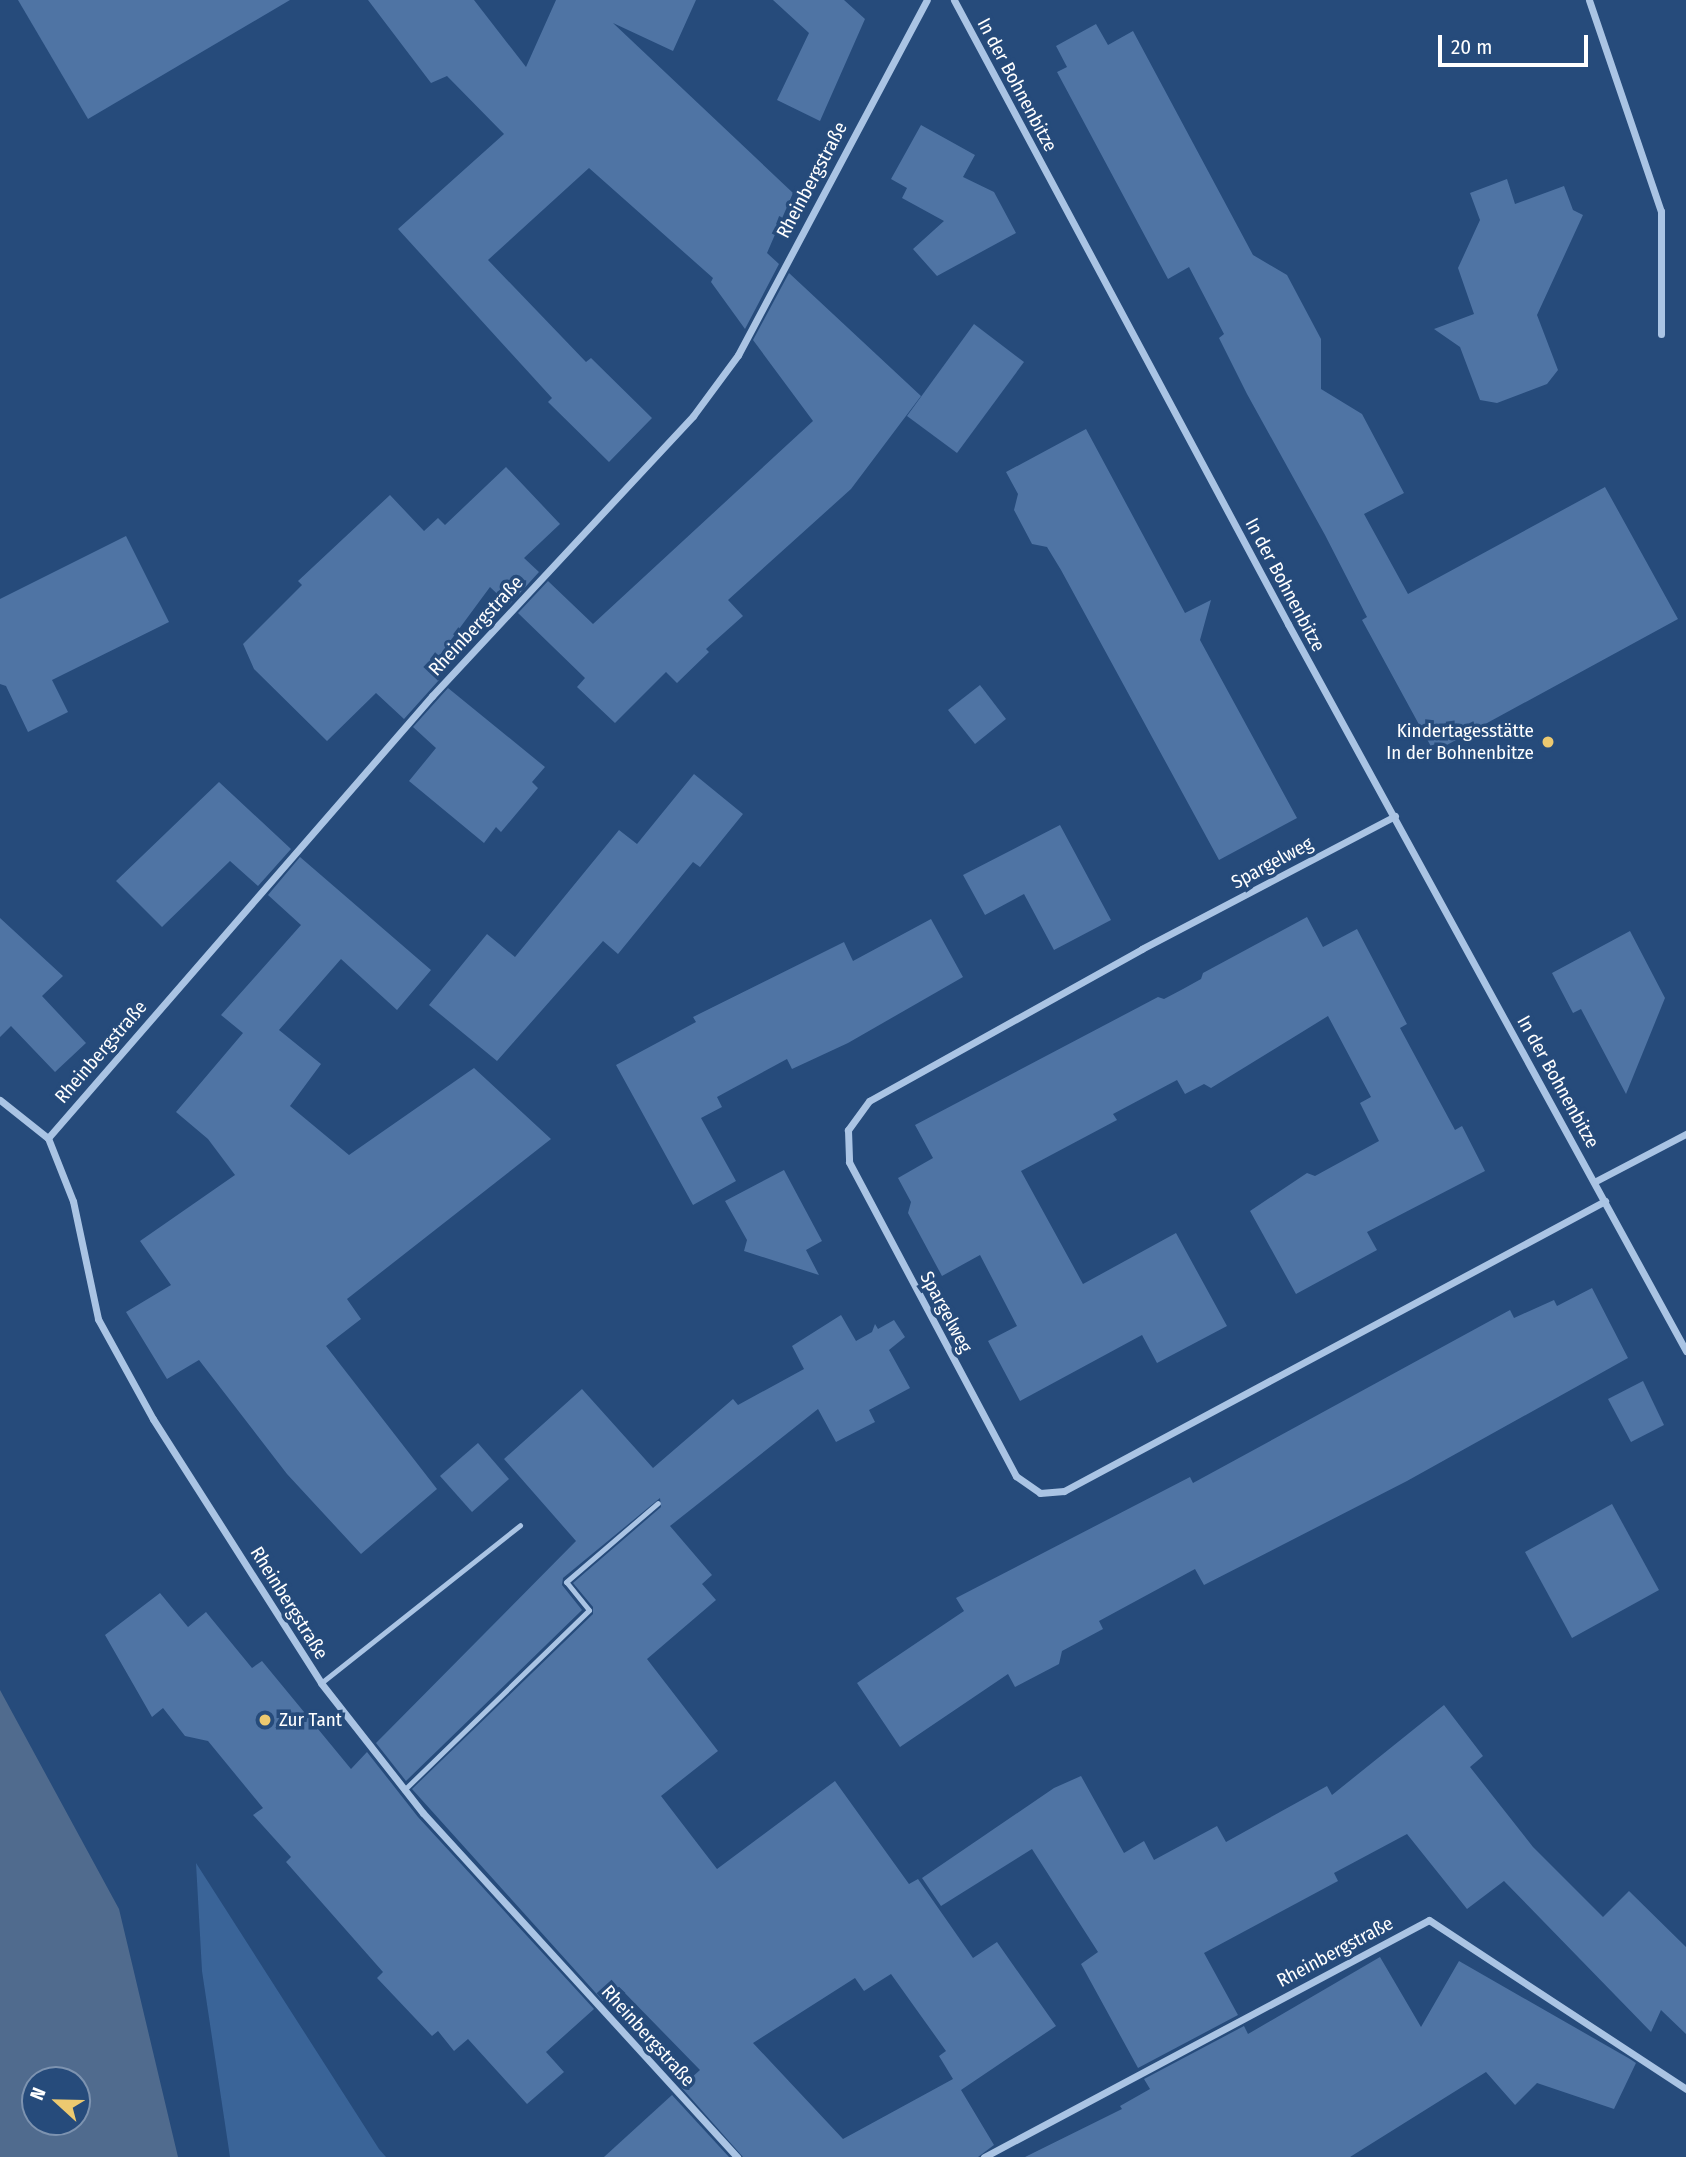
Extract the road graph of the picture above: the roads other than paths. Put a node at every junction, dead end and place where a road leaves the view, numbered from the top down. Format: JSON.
{"nodes":[{"id":1,"x":927,"y":0,"type":"edge"},
{"id":2,"x":954,"y":0,"type":"edge"},
{"id":3,"x":1589,"y":0,"type":"edge"},
{"id":4,"x":1661,"y":334,"type":"dead end"},
{"id":5,"x":1395,"y":816,"type":"junction"},
{"id":6,"x":0,"y":1100,"type":"edge"},
{"id":7,"x":1686,"y":1134,"type":"edge"},
{"id":8,"x":48,"y":1138,"type":"junction"},
{"id":9,"x":1594,"y":1182,"type":"junction"},
{"id":10,"x":1605,"y":1201,"type":"junction"},
{"id":11,"x":1686,"y":1352,"type":"edge"},
{"id":12,"x":658,"y":1503,"type":"dead end"},
{"id":13,"x":520,"y":1525,"type":"dead end"},
{"id":14,"x":321,"y":1683,"type":"junction"},
{"id":15,"x":404,"y":1790,"type":"junction"},
{"id":16,"x":1686,"y":2089,"type":"edge"},
{"id":17,"x":737,"y":2157,"type":"edge"},
{"id":18,"x":984,"y":2157,"type":"edge"}],
"edges":[{"from":1,"to":8,"type":"street","name":"Rheinbergstraße"},
{"from":2,"to":5,"type":"street","name":"In der Bohnenbitze"},
{"from":3,"to":4,"type":"street"},
{"from":5,"to":9,"type":"street","name":"In der Bohnenbitze"},
{"from":5,"to":10,"type":"street","name":"Spargelweg"},
{"from":6,"to":8,"type":"street"},
{"from":7,"to":9,"type":"street"},
{"from":8,"to":14,"type":"street","name":"Rheinbergstraße"},
{"from":9,"to":10,"type":"street","name":"In der Bohnenbitze"},
{"from":10,"to":11,"type":"street","name":"In der Bohnenbitze"},
{"from":12,"to":15,"type":"lane"},
{"from":13,"to":14,"type":"lane"},
{"from":14,"to":15,"type":"street","name":"Rheinbergstraße"},
{"from":15,"to":17,"type":"street","name":"Rheinbergstraße"},
{"from":16,"to":18,"type":"street","name":"Rheinbergstraße"}]}
